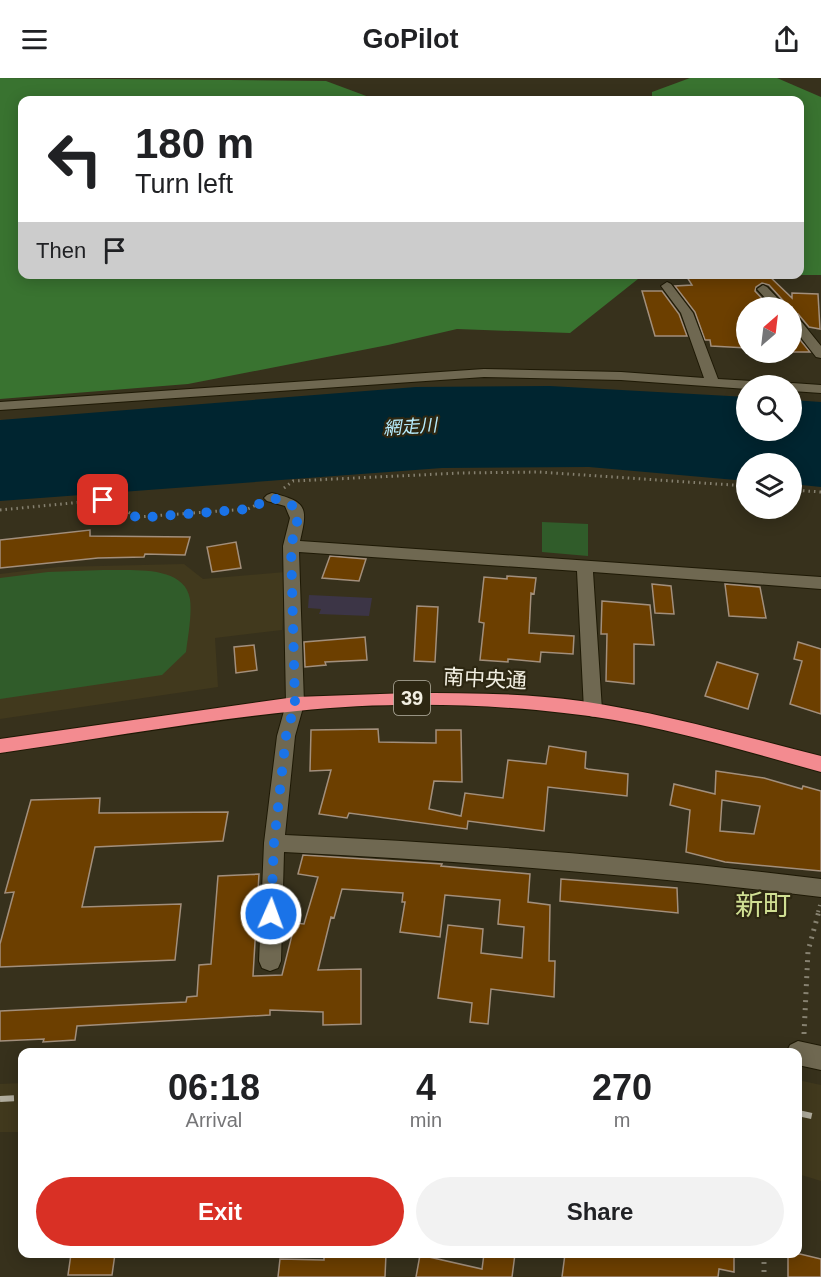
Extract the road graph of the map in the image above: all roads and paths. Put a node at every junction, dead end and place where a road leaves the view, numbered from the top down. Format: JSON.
{"nodes":[{"id":1,"x":667,"y":286,"type":"dead end"},
{"id":2,"x":763,"y":289,"type":"dead end"},
{"id":3,"x":771,"y":297,"type":"edge"},
{"id":4,"x":802,"y":330,"type":"edge"},
{"id":5,"x":821,"y":354,"type":"edge"},
{"id":6,"x":712,"y":381,"type":"junction"},
{"id":7,"x":736,"y":383,"type":"edge"},
{"id":8,"x":802,"y":388,"type":"edge"},
{"id":9,"x":821,"y":389,"type":"edge"},
{"id":10,"x":0,"y":406,"type":"edge"},
{"id":11,"x":293,"y":481,"type":"dead end"},
{"id":12,"x":736,"y":485,"type":"edge"},
{"id":13,"x":802,"y":491,"type":"edge"},
{"id":14,"x":821,"y":492,"type":"edge"},
{"id":15,"x":272,"y":498,"type":"joint"},
{"id":16,"x":0,"y":510,"type":"edge"},
{"id":17,"x":291,"y":546,"type":"junction"},
{"id":18,"x":585,"y":567,"type":"junction"},
{"id":19,"x":821,"y":583,"type":"edge"},
{"id":20,"x":295,"y":704,"type":"junction"},
{"id":21,"x":593,"y":710,"type":"junction"},
{"id":22,"x":0,"y":746,"type":"edge"},
{"id":23,"x":821,"y":764,"type":"edge"},
{"id":24,"x":274,"y":843,"type":"junction"},
{"id":25,"x":821,"y":888,"type":"edge"},
{"id":26,"x":821,"y":900,"type":"edge"},
{"id":27,"x":270,"y":961,"type":"dead end"},
{"id":28,"x":802,"y":1048,"type":"edge"},
{"id":29,"x":802,"y":1054,"type":"edge"},
{"id":30,"x":821,"y":1058,"type":"edge"},
{"id":31,"x":764,"y":1258,"type":"edge"},
{"id":32,"x":764,"y":1277,"type":"edge"}],
"edges":[{"from":1,"to":6,"type":"street"},
{"from":2,"to":3,"type":"street"},
{"from":4,"to":5,"type":"street"},
{"from":6,"to":7,"type":"street"},
{"from":6,"to":10,"type":"street"},
{"from":8,"to":9,"type":"street"},
{"from":11,"to":12,"type":"path"},
{"from":13,"to":14,"type":"path"},
{"from":15,"to":16,"type":"path"},
{"from":15,"to":17,"type":"street"},
{"from":17,"to":18,"type":"street"},
{"from":17,"to":20,"type":"street"},
{"from":18,"to":19,"type":"street"},
{"from":18,"to":21,"type":"street"},
{"from":20,"to":21,"type":"highway","name":"南中央通","number":"39"},
{"from":20,"to":22,"type":"highway","name":"南中央通","number":"39"},
{"from":20,"to":24,"type":"street"},
{"from":21,"to":23,"type":"highway","name":"南中央通","number":"39"},
{"from":24,"to":25,"type":"street"},
{"from":24,"to":27,"type":"street"},
{"from":26,"to":28,"type":"path"},
{"from":29,"to":30,"type":"street"},
{"from":31,"to":32,"type":"path"}]}
